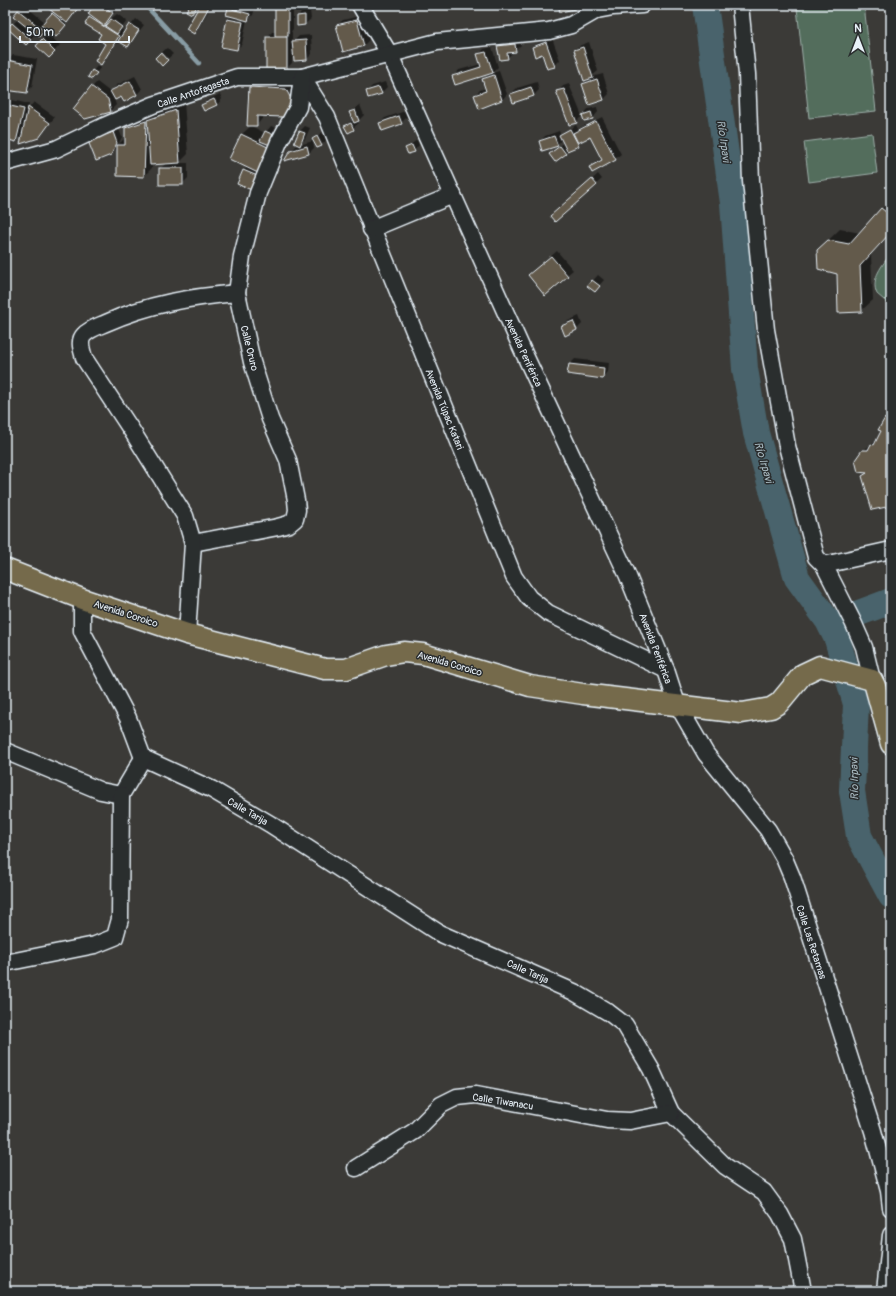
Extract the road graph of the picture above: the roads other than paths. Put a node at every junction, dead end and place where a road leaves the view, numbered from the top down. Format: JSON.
{"nodes":[{"id":1,"x":360,"y":5,"type":"edge"},
{"id":2,"x":642,"y":5,"type":"edge"},
{"id":3,"x":740,"y":5,"type":"edge"},
{"id":4,"x":390,"y":55,"type":"junction"},
{"id":5,"x":302,"y":77,"type":"junction"},
{"id":6,"x":5,"y":163,"type":"edge"},
{"id":7,"x":453,"y":195,"type":"junction"},
{"id":8,"x":371,"y":229,"type":"junction"},
{"id":9,"x":237,"y":293,"type":"junction"},
{"id":10,"x":193,"y":543,"type":"junction"},
{"id":11,"x":891,"y":550,"type":"edge"},
{"id":12,"x":824,"y":565,"type":"junction"},
{"id":13,"x":5,"y":570,"type":"edge"},
{"id":14,"x":82,"y":599,"type":"junction"},
{"id":15,"x":187,"y":634,"type":"junction"},
{"id":16,"x":666,"y":670,"type":"junction"},
{"id":17,"x":867,"y":679,"type":"junction"},
{"id":18,"x":677,"y":704,"type":"junction"},
{"id":19,"x":891,"y":744,"type":"edge"},
{"id":20,"x":5,"y":751,"type":"edge"},
{"id":21,"x":143,"y":758,"type":"junction"},
{"id":22,"x":121,"y":795,"type":"junction"},
{"id":23,"x":5,"y":963,"type":"edge"},
{"id":24,"x":671,"y":1113,"type":"junction"},
{"id":25,"x":356,"y":1168,"type":"dead end"},
{"id":26,"x":891,"y":1208,"type":"edge"},
{"id":27,"x":891,"y":1235,"type":"edge"},
{"id":28,"x":803,"y":1291,"type":"edge"},
{"id":29,"x":885,"y":1291,"type":"edge"}],
"edges":[{"from":1,"to":4,"type":"street","name":"Avenida Periférica"},
{"from":2,"to":4,"type":"street","name":"Calle Antofagasta"},
{"from":3,"to":12,"type":"street"},
{"from":4,"to":5,"type":"street","name":"Calle Antofagasta"},
{"from":4,"to":7,"type":"street","name":"Avenida Periférica"},
{"from":5,"to":6,"type":"street","name":"Calle Antofagasta"},
{"from":5,"to":8,"type":"street","name":"Avenida Túpac Katari"},
{"from":5,"to":9,"type":"street","name":"Calle Oruro"},
{"from":7,"to":8,"type":"street"},
{"from":7,"to":16,"type":"street","name":"Avenida Periférica"},
{"from":8,"to":16,"type":"street","name":"Avenida Túpac Katari"},
{"from":9,"to":10,"type":"street","name":"Calle Oruro"},
{"from":9,"to":10,"type":"street"},
{"from":10,"to":15,"type":"street"},
{"from":11,"to":12,"type":"street"},
{"from":12,"to":17,"type":"street"},
{"from":13,"to":14,"type":"main road","name":"Avenida Coroico"},
{"from":14,"to":15,"type":"main road","name":"Avenida Coroico"},
{"from":14,"to":21,"type":"street"},
{"from":15,"to":18,"type":"main road","name":"Avenida Coroico"},
{"from":16,"to":18,"type":"street","name":"Avenida Periférica"},
{"from":17,"to":18,"type":"main road","name":"Avenida Coroico"},
{"from":17,"to":19,"type":"main road"},
{"from":18,"to":26,"type":"street","name":"Calle Las Retamas"},
{"from":20,"to":22,"type":"street"},
{"from":21,"to":22,"type":"street"},
{"from":21,"to":24,"type":"street","name":"Calle Tarija"},
{"from":22,"to":23,"type":"street"},
{"from":24,"to":25,"type":"street","name":"Calle Tiwanacu"},
{"from":24,"to":28,"type":"street","name":"Calle Tarija"},
{"from":27,"to":29,"type":"street"}]}
